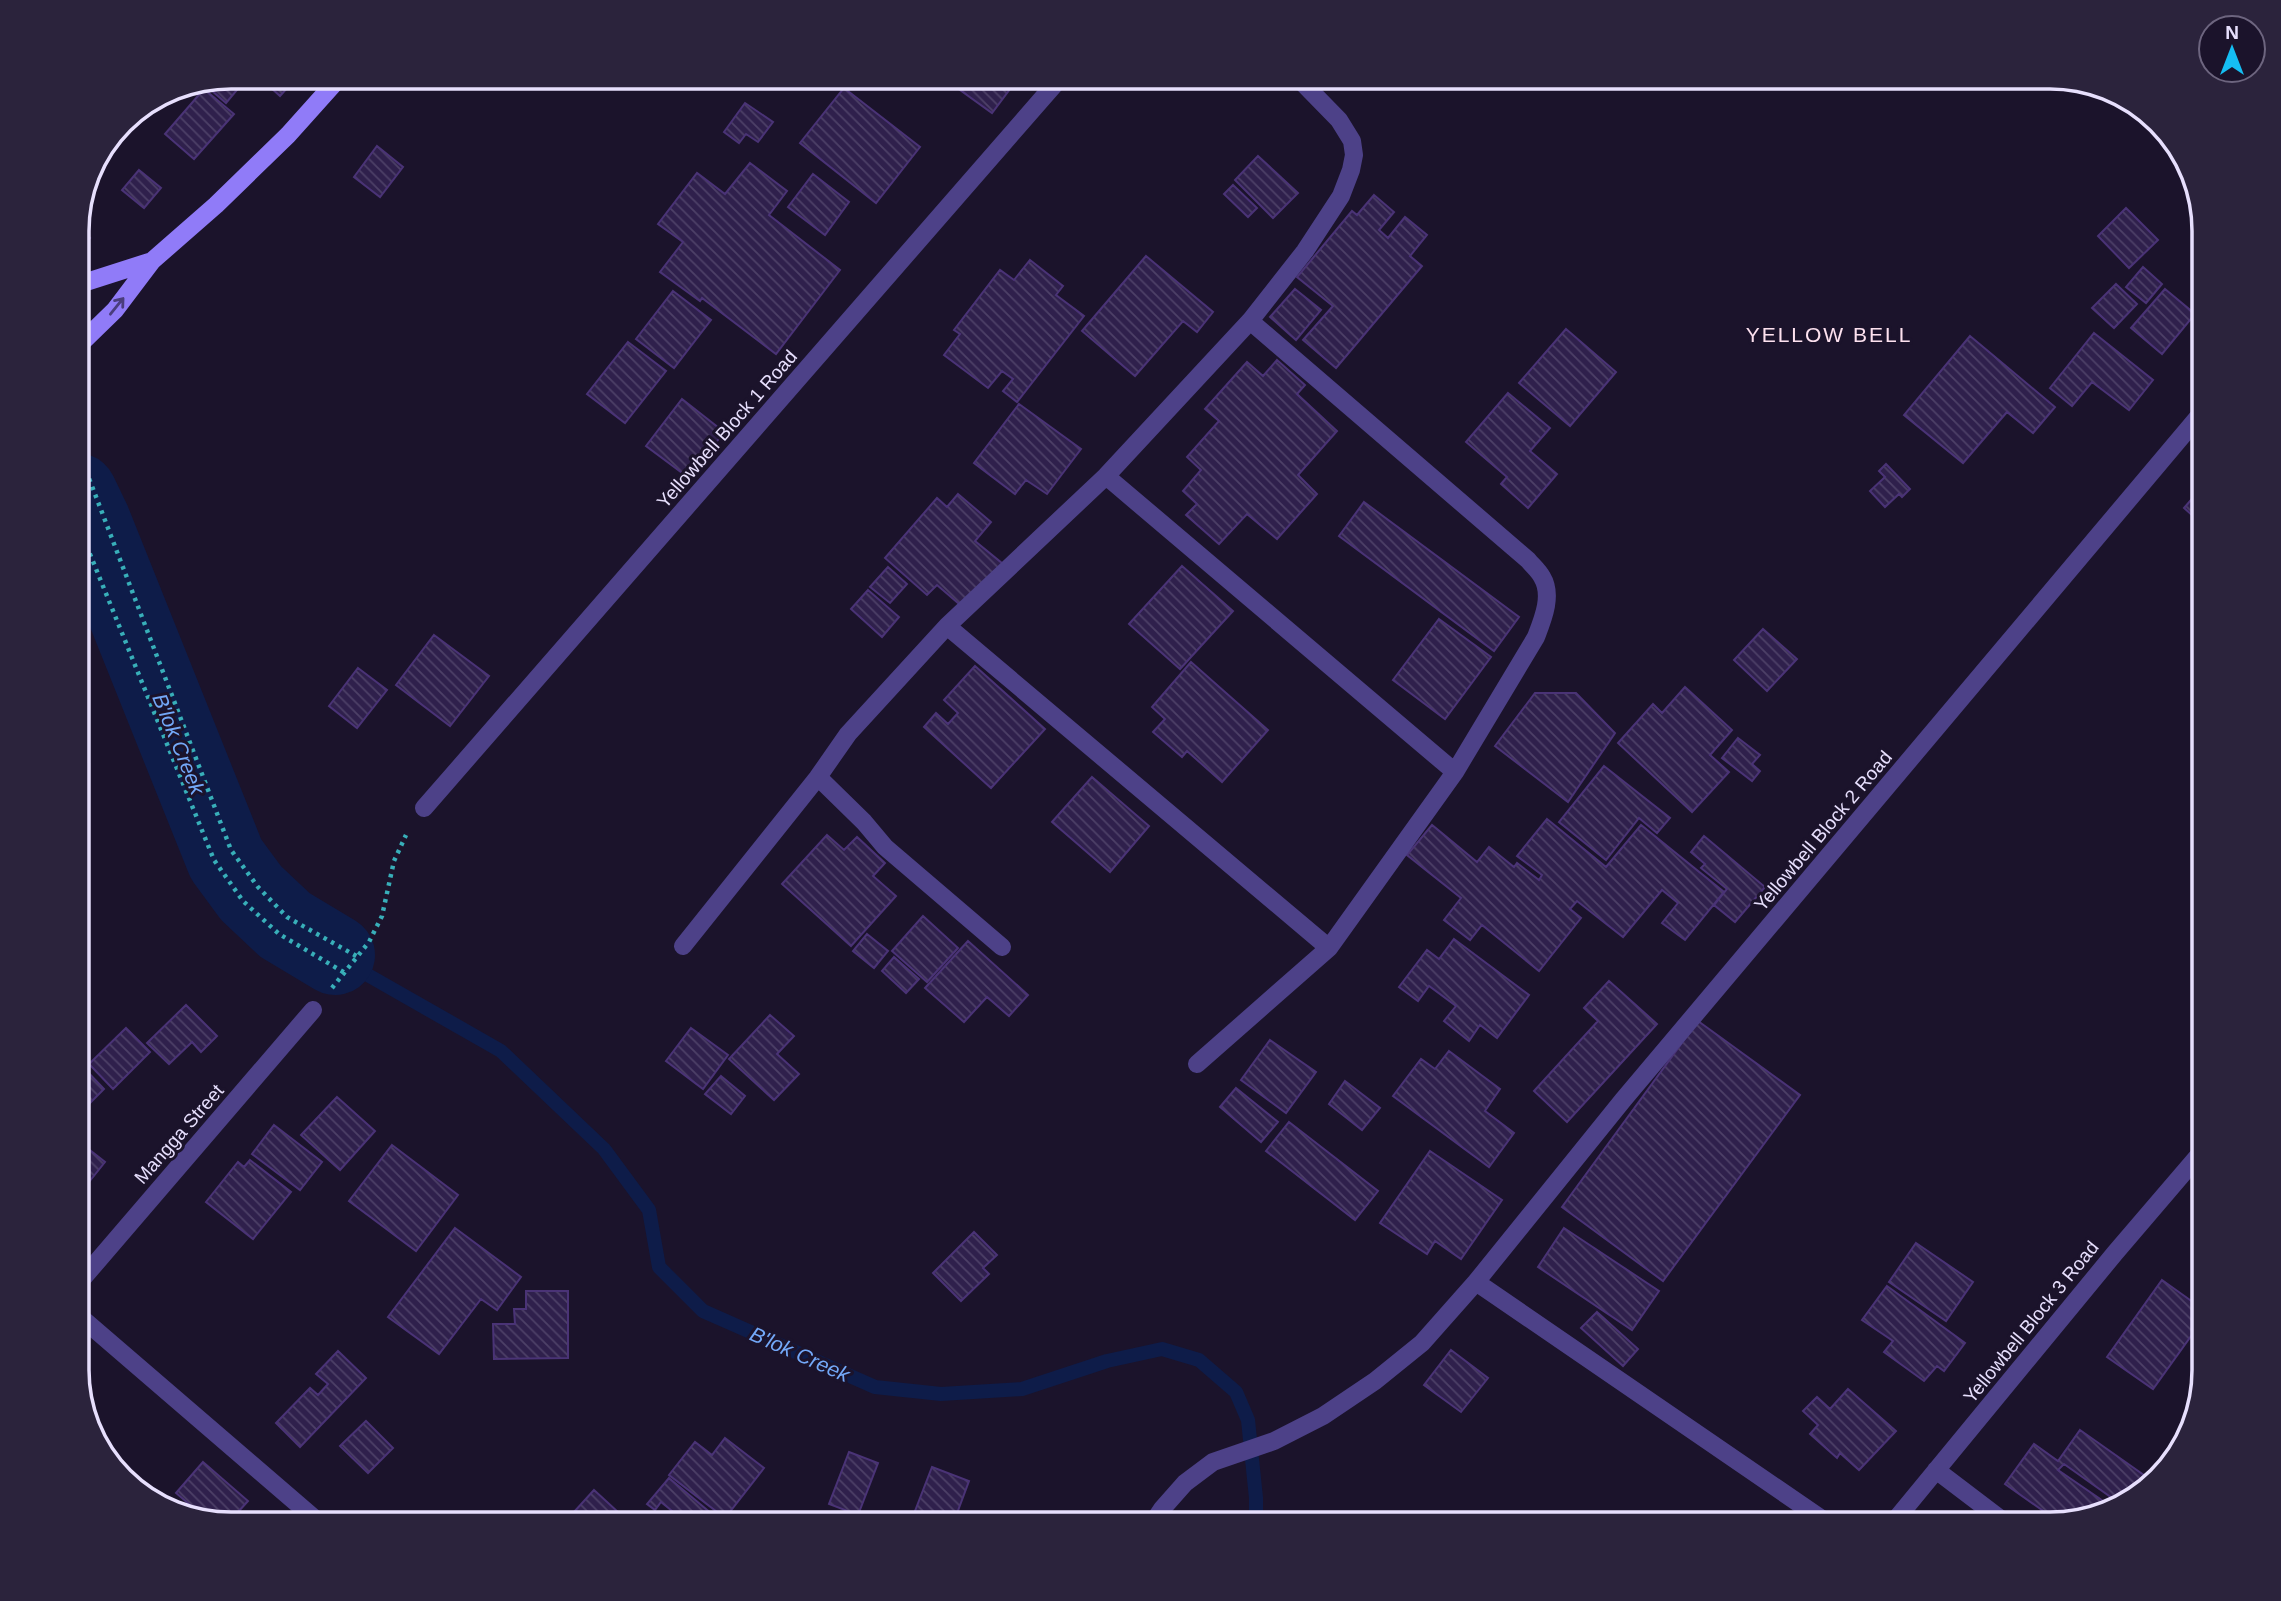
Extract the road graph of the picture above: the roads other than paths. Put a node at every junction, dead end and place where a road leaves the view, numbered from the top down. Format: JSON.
{"nodes":[{"id":1,"x":329,"y":89,"type":"edge"},
{"id":2,"x":1051,"y":89,"type":"edge"},
{"id":3,"x":1309,"y":89,"type":"edge"},
{"id":4,"x":152,"y":261,"type":"junction"},
{"id":5,"x":90,"y":281,"type":"edge"},
{"id":6,"x":1250,"y":321,"type":"junction"},
{"id":7,"x":90,"y":334,"type":"edge"},
{"id":8,"x":2192,"y":424,"type":"edge"},
{"id":9,"x":1106,"y":476,"type":"junction"},
{"id":10,"x":947,"y":626,"type":"junction"},
{"id":11,"x":1455,"y":772,"type":"junction"},
{"id":12,"x":818,"y":777,"type":"junction"},
{"id":13,"x":424,"y":808,"type":"road end"},
{"id":14,"x":683,"y":946,"type":"dead end"},
{"id":15,"x":1002,"y":947,"type":"dead end"},
{"id":16,"x":1329,"y":948,"type":"junction"},
{"id":17,"x":313,"y":1010,"type":"road end"},
{"id":18,"x":1197,"y":1064,"type":"dead end"},
{"id":19,"x":2192,"y":1163,"type":"edge"},
{"id":20,"x":90,"y":1270,"type":"edge"},
{"id":21,"x":1476,"y":1282,"type":"junction"},
{"id":22,"x":90,"y":1325,"type":"edge"},
{"id":23,"x":1936,"y":1470,"type":"junction"},
{"id":24,"x":307,"y":1512,"type":"edge"},
{"id":25,"x":1160,"y":1512,"type":"edge"},
{"id":26,"x":1811,"y":1512,"type":"edge"},
{"id":27,"x":1902,"y":1512,"type":"edge"},
{"id":28,"x":1991,"y":1512,"type":"edge"}],
"edges":[{"from":1,"to":4,"type":"main road"},
{"from":2,"to":13,"type":"street","name":"Yellowbell Block 1 Road"},
{"from":3,"to":6,"type":"street"},
{"from":4,"to":5,"type":"main road"},
{"from":7,"to":4,"type":"main road","one_way":true},
{"from":6,"to":9,"type":"street"},
{"from":6,"to":11,"type":"street"},
{"from":8,"to":21,"type":"street","name":"Yellowbell Block 2 Road"},
{"from":9,"to":10,"type":"street"},
{"from":9,"to":11,"type":"street"},
{"from":10,"to":12,"type":"street"},
{"from":10,"to":16,"type":"street"},
{"from":11,"to":16,"type":"street"},
{"from":12,"to":14,"type":"street"},
{"from":12,"to":15,"type":"street"},
{"from":16,"to":18,"type":"street"},
{"from":17,"to":20,"type":"street","name":"Mangga Street"},
{"from":19,"to":23,"type":"street","name":"Yellowbell Block 3 Road"},
{"from":21,"to":25,"type":"street","name":"Yellowbell Block 2 Road"},
{"from":21,"to":26,"type":"street"},
{"from":22,"to":24,"type":"street"},
{"from":23,"to":27,"type":"street","name":"Yellowbell Block 3 Road"},
{"from":23,"to":28,"type":"street"}]}
